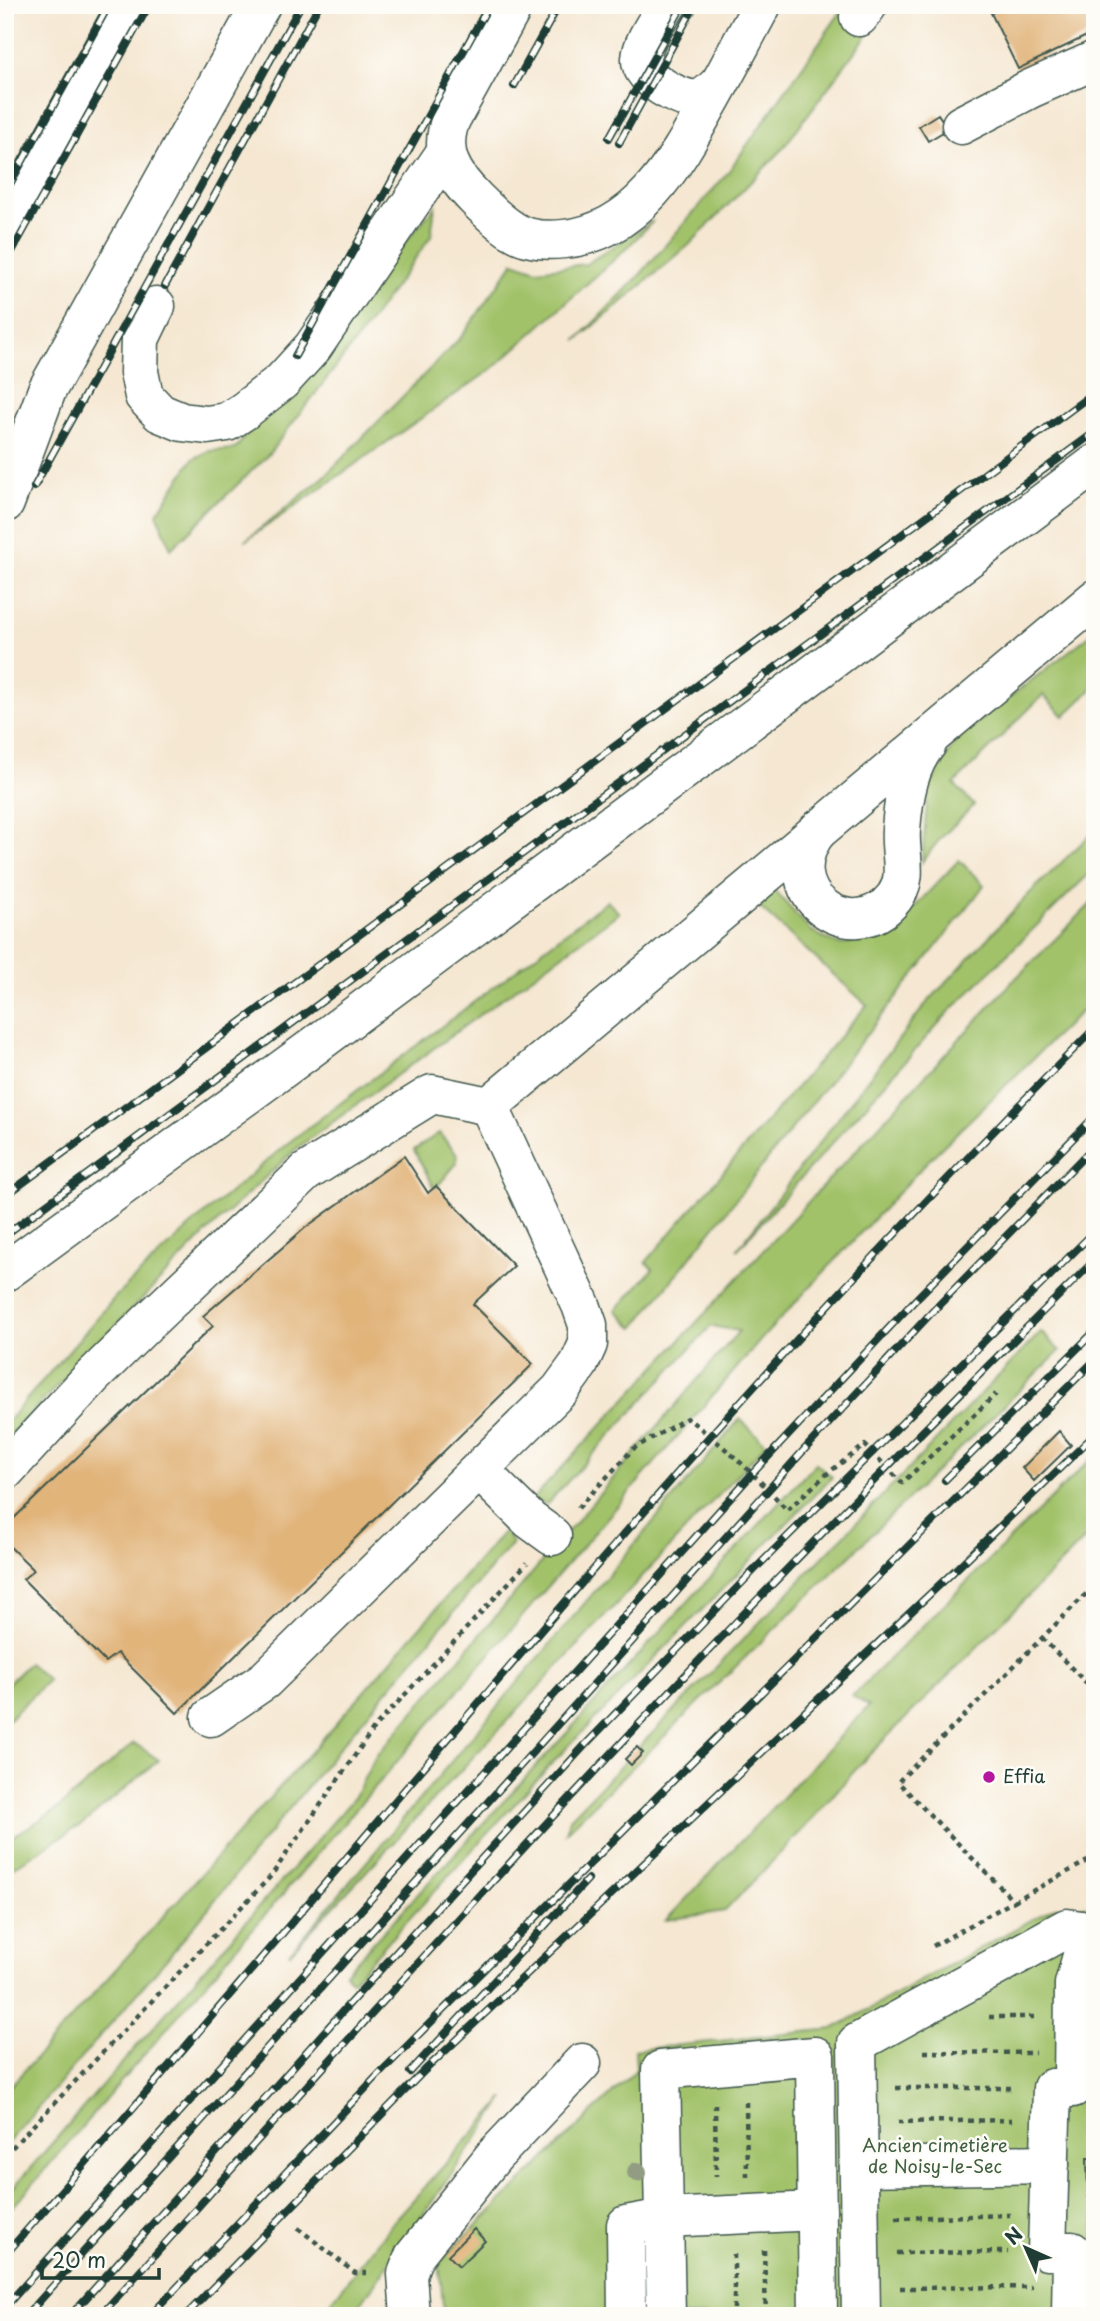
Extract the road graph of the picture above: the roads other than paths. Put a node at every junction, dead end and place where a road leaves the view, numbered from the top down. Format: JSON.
{"nodes":[{"id":1,"x":127,"y":5,"type":"edge"},
{"id":2,"x":261,"y":5,"type":"edge"},
{"id":3,"x":514,"y":5,"type":"edge"},
{"id":4,"x":667,"y":5,"type":"edge"},
{"id":5,"x":762,"y":5,"type":"edge"},
{"id":6,"x":1095,"y":60,"type":"edge"},
{"id":7,"x":720,"y":83,"type":"junction"},
{"id":8,"x":961,"y":125,"type":"dead end"},
{"id":9,"x":445,"y":153,"type":"junction"},
{"id":10,"x":5,"y":225,"type":"edge"},
{"id":11,"x":156,"y":306,"type":"dead end"},
{"id":12,"x":1093,"y":466,"type":"edge"},
{"id":13,"x":5,"y":503,"type":"edge"},
{"id":14,"x":1095,"y":599,"type":"edge"},
{"id":15,"x":946,"y":724,"type":"junction"},
{"id":16,"x":818,"y":830,"type":"junction"},
{"id":17,"x":489,"y":1106,"type":"junction"},
{"id":18,"x":5,"y":1272,"type":"edge"},
{"id":19,"x":5,"y":1471,"type":"edge"},
{"id":20,"x":480,"y":1471,"type":"junction"},
{"id":21,"x":552,"y":1536,"type":"road end"},
{"id":22,"x":211,"y":1717,"type":"dead end"},
{"id":23,"x":582,"y":2063,"type":"dead end"},
{"id":24,"x":1050,"y":2164,"type":"junction"},
{"id":25,"x":859,"y":2167,"type":"junction"},
{"id":26,"x":817,"y":2211,"type":"junction"},
{"id":27,"x":664,"y":2218,"type":"junction"},
{"id":28,"x":861,"y":2269,"type":"edge"},
{"id":29,"x":1072,"y":2301,"type":"edge"},
{"id":30,"x":410,"y":2316,"type":"edge"},
{"id":31,"x":627,"y":2316,"type":"edge"},
{"id":32,"x":666,"y":2316,"type":"edge"},
{"id":33,"x":818,"y":2316,"type":"edge"}],
"edges":[{"from":1,"to":10,"type":"lane"},
{"from":2,"to":13,"type":"lane"},
{"from":3,"to":9,"type":"lane"},
{"from":4,"to":7,"type":"lane"},
{"from":5,"to":7,"type":"lane"},
{"from":6,"to":8,"type":"lane"},
{"from":7,"to":9,"type":"lane"},
{"from":9,"to":11,"type":"lane"},
{"from":12,"to":18,"type":"lane"},
{"from":14,"to":15,"type":"lane"},
{"from":15,"to":16,"type":"lane"},
{"from":15,"to":16,"type":"lane"},
{"from":16,"to":17,"type":"lane"},
{"from":17,"to":19,"type":"lane"},
{"from":17,"to":20,"type":"lane"},
{"from":20,"to":21,"type":"lane"},
{"from":20,"to":22,"type":"lane"},
{"from":23,"to":30,"type":"lane"},
{"from":24,"to":25,"type":"lane"},
{"from":24,"to":25,"type":"lane"},
{"from":24,"to":29,"type":"lane"},
{"from":25,"to":28,"type":"lane"},
{"from":26,"to":27,"type":"lane"},
{"from":26,"to":27,"type":"lane"},
{"from":26,"to":33,"type":"lane"},
{"from":27,"to":31,"type":"lane"},
{"from":27,"to":32,"type":"lane"}]}
